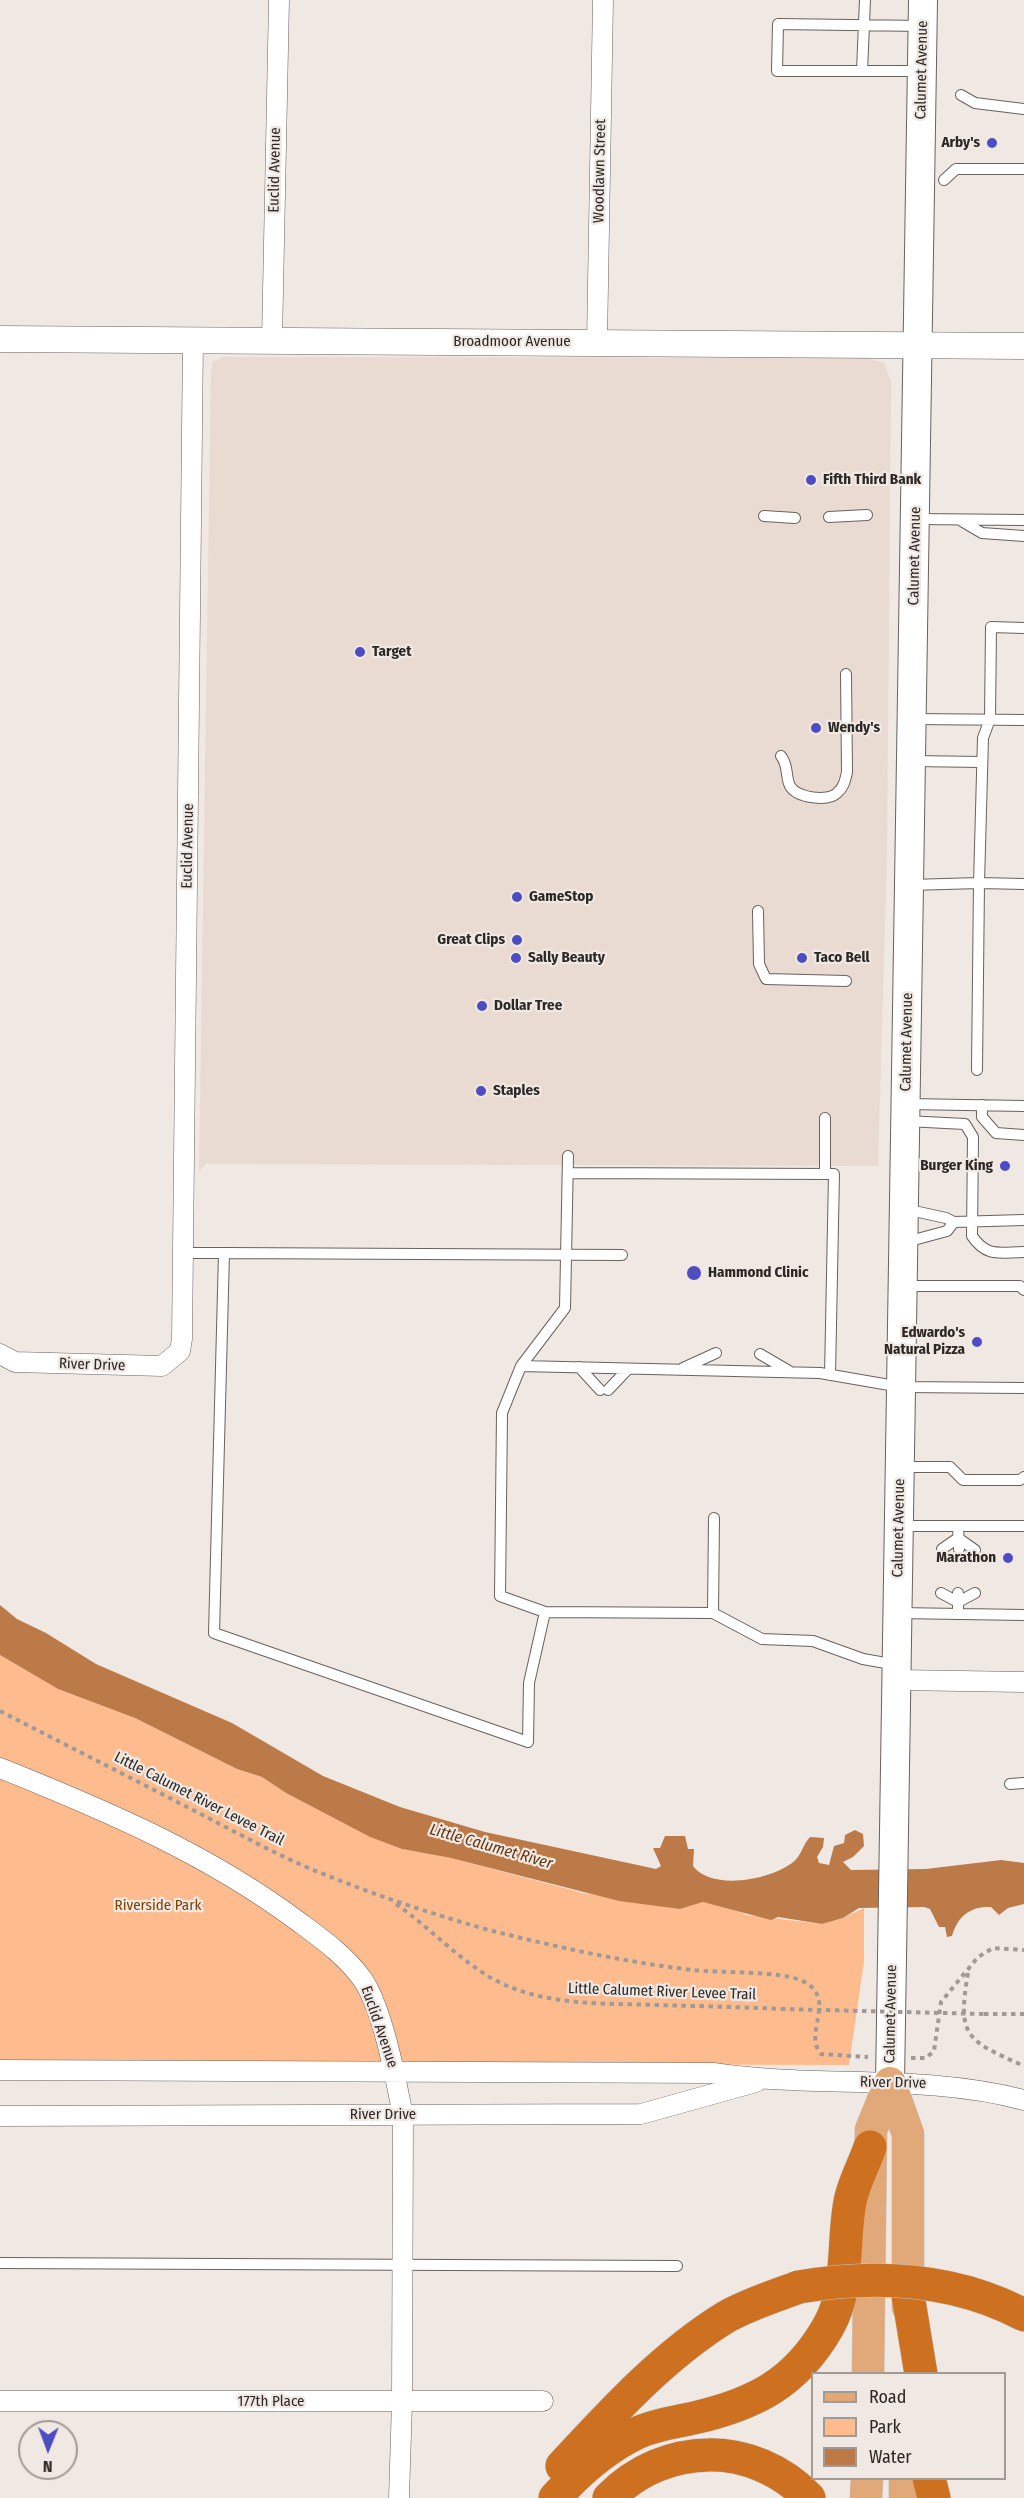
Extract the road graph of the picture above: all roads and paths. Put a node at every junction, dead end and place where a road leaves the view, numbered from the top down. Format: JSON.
{"nodes":[{"id":1,"x":279,"y":0,"type":"edge"},
{"id":2,"x":603,"y":0,"type":"edge"},
{"id":3,"x":865,"y":0,"type":"edge"},
{"id":4,"x":923,"y":13,"type":"edge"},
{"id":5,"x":864,"y":25,"type":"junction"},
{"id":6,"x":862,"y":71,"type":"junction"},
{"id":7,"x":922,"y":71,"type":"junction"},
{"id":8,"x":961,"y":95,"type":"dead end"},
{"id":9,"x":1024,"y":109,"type":"edge"},
{"id":10,"x":1024,"y":169,"type":"edge"},
{"id":11,"x":944,"y":180,"type":"dead end"},
{"id":12,"x":0,"y":339,"type":"edge"},
{"id":13,"x":193,"y":340,"type":"junction"},
{"id":14,"x":272,"y":340,"type":"junction"},
{"id":15,"x":597,"y":342,"type":"junction"},
{"id":16,"x":918,"y":343,"type":"junction"},
{"id":17,"x":1024,"y":346,"type":"edge"},
{"id":18,"x":867,"y":515,"type":"dead end"},
{"id":19,"x":765,"y":516,"type":"dead end"},
{"id":20,"x":829,"y":517,"type":"dead end"},
{"id":21,"x":795,"y":518,"type":"dead end"},
{"id":22,"x":916,"y":519,"type":"junction"},
{"id":23,"x":959,"y":519,"type":"junction"},
{"id":24,"x":1024,"y":520,"type":"edge"},
{"id":25,"x":1024,"y":536,"type":"edge"},
{"id":26,"x":1024,"y":628,"type":"edge"},
{"id":27,"x":846,"y":674,"type":"dead end"},
{"id":28,"x":912,"y":719,"type":"junction"},
{"id":29,"x":990,"y":719,"type":"junction"},
{"id":30,"x":1024,"y":720,"type":"edge"},
{"id":31,"x":781,"y":756,"type":"dead end"},
{"id":32,"x":912,"y":761,"type":"junction"},
{"id":33,"x":982,"y":762,"type":"junction"},
{"id":34,"x":979,"y":883,"type":"junction"},
{"id":35,"x":1024,"y":884,"type":"edge"},
{"id":36,"x":910,"y":885,"type":"junction"},
{"id":37,"x":758,"y":911,"type":"dead end"},
{"id":38,"x":846,"y":981,"type":"dead end"},
{"id":39,"x":978,"y":1070,"type":"dead end"},
{"id":40,"x":982,"y":1105,"type":"junction"},
{"id":41,"x":1024,"y":1106,"type":"edge"},
{"id":42,"x":906,"y":1113,"type":"junction"},
{"id":43,"x":825,"y":1118,"type":"dead end"},
{"id":44,"x":1024,"y":1135,"type":"edge"},
{"id":45,"x":568,"y":1156,"type":"dead end"},
{"id":46,"x":568,"y":1173,"type":"junction"},
{"id":47,"x":825,"y":1174,"type":"junction"},
{"id":48,"x":904,"y":1209,"type":"junction"},
{"id":49,"x":971,"y":1220,"type":"junction"},
{"id":50,"x":1024,"y":1220,"type":"edge"},
{"id":51,"x":954,"y":1222,"type":"junction"},
{"id":52,"x":904,"y":1242,"type":"junction"},
{"id":53,"x":1024,"y":1251,"type":"edge"},
{"id":54,"x":183,"y":1253,"type":"junction"},
{"id":55,"x":224,"y":1253,"type":"junction"},
{"id":56,"x":566,"y":1255,"type":"junction"},
{"id":57,"x":622,"y":1255,"type":"dead end"},
{"id":58,"x":903,"y":1286,"type":"junction"},
{"id":59,"x":1024,"y":1290,"type":"edge"},
{"id":60,"x":180,"y":1351,"type":"joint"},
{"id":61,"x":716,"y":1353,"type":"dead end"},
{"id":62,"x":0,"y":1354,"type":"edge"},
{"id":63,"x":760,"y":1354,"type":"dead end"},
{"id":64,"x":521,"y":1366,"type":"junction"},
{"id":65,"x":579,"y":1367,"type":"junction"},
{"id":66,"x":628,"y":1369,"type":"junction"},
{"id":67,"x":678,"y":1370,"type":"junction"},
{"id":68,"x":792,"y":1372,"type":"junction"},
{"id":69,"x":831,"y":1375,"type":"junction"},
{"id":70,"x":902,"y":1387,"type":"junction"},
{"id":71,"x":1024,"y":1388,"type":"edge"},
{"id":72,"x":900,"y":1467,"type":"junction"},
{"id":73,"x":1024,"y":1477,"type":"edge"},
{"id":74,"x":714,"y":1518,"type":"dead end"},
{"id":75,"x":899,"y":1526,"type":"junction"},
{"id":76,"x":958,"y":1526,"type":"junction"},
{"id":77,"x":1024,"y":1526,"type":"edge"},
{"id":78,"x":959,"y":1543,"type":"junction"},
{"id":79,"x":942,"y":1549,"type":"dead end"},
{"id":80,"x":975,"y":1550,"type":"dead end"},
{"id":81,"x":941,"y":1593,"type":"dead end"},
{"id":82,"x":975,"y":1593,"type":"dead end"},
{"id":83,"x":958,"y":1598,"type":"junction"},
{"id":84,"x":545,"y":1612,"type":"junction"},
{"id":85,"x":713,"y":1613,"type":"junction"},
{"id":86,"x":898,"y":1613,"type":"junction"},
{"id":87,"x":958,"y":1614,"type":"junction"},
{"id":88,"x":1024,"y":1615,"type":"edge"},
{"id":89,"x":897,"y":1672,"type":"junction"},
{"id":90,"x":1024,"y":1682,"type":"edge"},
{"id":91,"x":0,"y":1711,"type":"edge"},
{"id":92,"x":0,"y":1768,"type":"edge"},
{"id":93,"x":1024,"y":1783,"type":"edge"},
{"id":94,"x":1010,"y":1784,"type":"dead end"},
{"id":95,"x":390,"y":1900,"type":"junction"},
{"id":96,"x":1024,"y":1950,"type":"edge"},
{"id":97,"x":968,"y":1972,"type":"junction"},
{"id":98,"x":1024,"y":2014,"type":"edge"},
{"id":99,"x":844,"y":2056,"type":"dead end"},
{"id":100,"x":926,"y":2058,"type":"dead end"},
{"id":101,"x":1024,"y":2066,"type":"edge"},
{"id":102,"x":0,"y":2070,"type":"edge"},
{"id":103,"x":394,"y":2070,"type":"junction"},
{"id":104,"x":761,"y":2080,"type":"junction"},
{"id":105,"x":890,"y":2083,"type":"junction"},
{"id":106,"x":1024,"y":2100,"type":"edge"},
{"id":107,"x":403,"y":2115,"type":"junction"},
{"id":108,"x":0,"y":2116,"type":"edge"},
{"id":109,"x":870,"y":2147,"type":"junction"},
{"id":110,"x":0,"y":2263,"type":"edge"},
{"id":111,"x":403,"y":2264,"type":"junction"},
{"id":112,"x":677,"y":2266,"type":"dead end"},
{"id":113,"x":908,"y":2295,"type":"junction"},
{"id":114,"x":1024,"y":2315,"type":"edge"},
{"id":115,"x":868,"y":2372,"type":"edge"},
{"id":116,"x":907,"y":2372,"type":"edge"},
{"id":117,"x":921,"y":2372,"type":"edge"},
{"id":118,"x":0,"y":2401,"type":"edge"},
{"id":119,"x":543,"y":2401,"type":"dead end"},
{"id":120,"x":402,"y":2402,"type":"junction"},
{"id":121,"x":867,"y":2480,"type":"edge"},
{"id":122,"x":905,"y":2480,"type":"edge"},
{"id":123,"x":930,"y":2480,"type":"edge"},
{"id":124,"x":399,"y":2498,"type":"edge"},
{"id":125,"x":534,"y":2498,"type":"edge"},
{"id":126,"x":555,"y":2498,"type":"edge"},
{"id":127,"x":609,"y":2498,"type":"edge"},
{"id":128,"x":809,"y":2498,"type":"edge"},
{"id":129,"x":867,"y":2498,"type":"edge"},
{"id":130,"x":905,"y":2498,"type":"edge"},
{"id":131,"x":934,"y":2498,"type":"edge"}],
"edges":[{"from":1,"to":14,"type":"street","name":"Euclid Avenue"},
{"from":2,"to":15,"type":"street","name":"Woodlawn Street"},
{"from":3,"to":5,"type":"lane"},
{"from":4,"to":5,"type":"lane"},
{"from":4,"to":7,"type":"main road","name":"Calumet Avenue"},
{"from":5,"to":6,"type":"lane"},
{"from":5,"to":6,"type":"lane"},
{"from":6,"to":7,"type":"lane"},
{"from":7,"to":16,"type":"main road","name":"Calumet Avenue"},
{"from":8,"to":9,"type":"lane"},
{"from":10,"to":11,"type":"lane"},
{"from":12,"to":13,"type":"street","name":"Broadmoor Avenue"},
{"from":13,"to":14,"type":"street","name":"Broadmoor Avenue"},
{"from":13,"to":54,"type":"street","name":"Euclid Avenue"},
{"from":14,"to":15,"type":"street","name":"Broadmoor Avenue"},
{"from":15,"to":16,"type":"street","name":"Broadmoor Avenue"},
{"from":16,"to":17,"type":"street","name":"Broadmoor Avenue"},
{"from":16,"to":22,"type":"main road","name":"Calumet Avenue"},
{"from":18,"to":20,"type":"lane"},
{"from":19,"to":21,"type":"lane"},
{"from":22,"to":23,"type":"lane"},
{"from":22,"to":28,"type":"main road","name":"Calumet Avenue"},
{"from":23,"to":24,"type":"lane"},
{"from":23,"to":25,"type":"lane"},
{"from":26,"to":29,"type":"lane"},
{"from":27,"to":31,"type":"lane"},
{"from":28,"to":29,"type":"lane"},
{"from":28,"to":32,"type":"main road","name":"Calumet Avenue"},
{"from":29,"to":30,"type":"lane"},
{"from":29,"to":33,"type":"lane"},
{"from":32,"to":33,"type":"lane"},
{"from":32,"to":36,"type":"main road","name":"Calumet Avenue"},
{"from":33,"to":34,"type":"lane"},
{"from":34,"to":35,"type":"lane"},
{"from":34,"to":36,"type":"lane"},
{"from":34,"to":39,"type":"lane"},
{"from":36,"to":42,"type":"main road","name":"Calumet Avenue"},
{"from":37,"to":38,"type":"lane"},
{"from":40,"to":41,"type":"lane"},
{"from":40,"to":42,"type":"lane"},
{"from":40,"to":44,"type":"lane"},
{"from":42,"to":48,"type":"main road","name":"Calumet Avenue"},
{"from":42,"to":49,"type":"lane"},
{"from":43,"to":47,"type":"lane"},
{"from":45,"to":46,"type":"lane"},
{"from":46,"to":47,"type":"lane"},
{"from":46,"to":56,"type":"lane"},
{"from":47,"to":69,"type":"lane"},
{"from":48,"to":51,"type":"lane"},
{"from":48,"to":52,"type":"main road","name":"Calumet Avenue"},
{"from":49,"to":50,"type":"lane"},
{"from":49,"to":51,"type":"lane"},
{"from":49,"to":53,"type":"lane"},
{"from":51,"to":52,"type":"lane"},
{"from":52,"to":58,"type":"main road","name":"Calumet Avenue"},
{"from":54,"to":55,"type":"lane"},
{"from":54,"to":60,"type":"street","name":"Euclid Avenue"},
{"from":55,"to":56,"type":"lane"},
{"from":55,"to":84,"type":"lane"},
{"from":56,"to":57,"type":"lane"},
{"from":56,"to":64,"type":"lane"},
{"from":58,"to":59,"type":"lane"},
{"from":58,"to":70,"type":"main road","name":"Calumet Avenue"},
{"from":60,"to":62,"type":"street","name":"River Drive"},
{"from":61,"to":67,"type":"lane"},
{"from":63,"to":68,"type":"lane"},
{"from":64,"to":65,"type":"lane"},
{"from":64,"to":84,"type":"lane"},
{"from":65,"to":66,"type":"lane"},
{"from":65,"to":66,"type":"lane"},
{"from":66,"to":67,"type":"lane"},
{"from":67,"to":68,"type":"lane"},
{"from":68,"to":69,"type":"lane"},
{"from":69,"to":70,"type":"lane"},
{"from":70,"to":71,"type":"lane"},
{"from":70,"to":72,"type":"main road","name":"Calumet Avenue"},
{"from":72,"to":73,"type":"lane"},
{"from":72,"to":75,"type":"main road","name":"Calumet Avenue"},
{"from":74,"to":85,"type":"lane"},
{"from":75,"to":76,"type":"lane"},
{"from":75,"to":86,"type":"main road","name":"Calumet Avenue"},
{"from":76,"to":77,"type":"lane"},
{"from":76,"to":78,"type":"lane"},
{"from":78,"to":79,"type":"lane"},
{"from":78,"to":80,"type":"lane"},
{"from":81,"to":83,"type":"lane"},
{"from":82,"to":83,"type":"lane"},
{"from":83,"to":87,"type":"lane"},
{"from":84,"to":85,"type":"lane"},
{"from":85,"to":89,"type":"lane"},
{"from":86,"to":87,"type":"lane"},
{"from":86,"to":89,"type":"main road","name":"Calumet Avenue"},
{"from":87,"to":88,"type":"lane"},
{"from":89,"to":90,"type":"street"},
{"from":89,"to":105,"type":"main road","name":"Calumet Avenue"},
{"from":91,"to":95,"type":"path","name":"Little Calumet River Levee Trail"},
{"from":92,"to":103,"type":"street","name":"Euclid Avenue"},
{"from":93,"to":94,"type":"lane"},
{"from":95,"to":98,"type":"path","name":"Little Calumet River Levee Trail","bridge":true},
{"from":95,"to":99,"type":"path","name":"Little Calumet River Levee Trail"},
{"from":96,"to":97,"type":"path"},
{"from":97,"to":100,"type":"path"},
{"from":97,"to":101,"type":"path"},
{"from":102,"to":103,"type":"street","name":"River Drive"},
{"from":103,"to":104,"type":"street","name":"River Drive"},
{"from":103,"to":107,"type":"street","name":"Euclid Avenue"},
{"from":104,"to":105,"type":"street","name":"River Drive"},
{"from":104,"to":107,"type":"street","name":"River Drive"},
{"from":105,"to":106,"type":"street","name":"River Drive"},
{"from":105,"to":109,"type":"main road","name":"Calumet Avenue"},
{"from":105,"to":113,"type":"main road","name":"Calumet Avenue"},
{"from":107,"to":108,"type":"street","name":"River Drive"},
{"from":107,"to":111,"type":"street","name":"Euclid Avenue"},
{"from":109,"to":115,"type":"main road","name":"Calumet Avenue"},
{"from":109,"to":126,"type":"highway"},
{"from":110,"to":111,"type":"lane"},
{"from":111,"to":112,"type":"lane"},
{"from":111,"to":120,"type":"street","name":"Euclid Avenue"},
{"from":113,"to":116,"type":"main road","name":"Calumet Avenue"},
{"from":113,"to":117,"type":"highway"},
{"from":114,"to":125,"type":"highway","bridge":true},
{"from":118,"to":120,"type":"street","name":"177th Place"},
{"from":119,"to":120,"type":"street","name":"177th Place"},
{"from":120,"to":124,"type":"street","name":"Euclid Avenue"},
{"from":121,"to":129,"type":"main road"},
{"from":122,"to":130,"type":"main road"},
{"from":123,"to":131,"type":"highway"},
{"from":127,"to":128,"type":"highway"}]}
